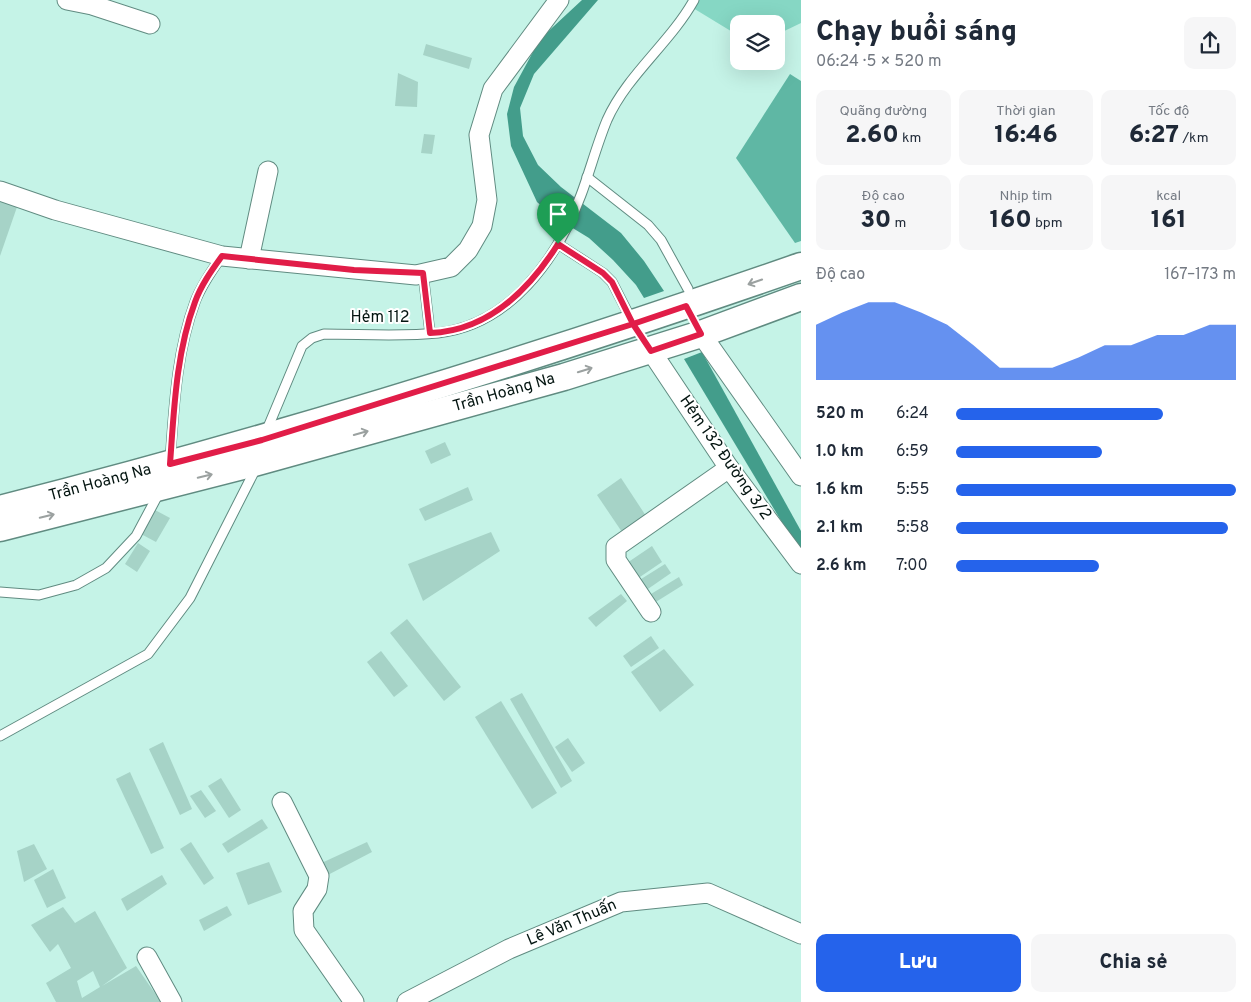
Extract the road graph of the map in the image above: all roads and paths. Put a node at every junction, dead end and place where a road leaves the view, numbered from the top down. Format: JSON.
{"nodes":[{"id":1,"x":67,"y":0,"type":"edge"},
{"id":2,"x":558,"y":0,"type":"edge"},
{"id":3,"x":694,"y":0,"type":"edge"},
{"id":4,"x":150,"y":24,"type":"dead end"},
{"id":5,"x":268,"y":171,"type":"dead end"},
{"id":6,"x":587,"y":177,"type":"junction"},
{"id":7,"x":0,"y":192,"type":"edge"},
{"id":8,"x":558,"y":244,"type":"junction"},
{"id":9,"x":222,"y":256,"type":"junction"},
{"id":10,"x":249,"y":259,"type":"junction"},
{"id":11,"x":801,"y":266,"type":"edge"},
{"id":12,"x":423,"y":273,"type":"junction"},
{"id":13,"x":801,"y":297,"type":"edge"},
{"id":14,"x":687,"y":298,"type":"junction"},
{"id":15,"x":633,"y":324,"type":"junction"},
{"id":16,"x":430,"y":333,"type":"junction"},
{"id":17,"x":701,"y":334,"type":"junction"},
{"id":18,"x":651,"y":351,"type":"junction"},
{"id":19,"x":260,"y":451,"type":"junction"},
{"id":20,"x":729,"y":468,"type":"junction"},
{"id":21,"x":166,"y":476,"type":"junction"},
{"id":22,"x":801,"y":476,"type":"edge"},
{"id":23,"x":0,"y":509,"type":"edge"},
{"id":24,"x":0,"y":528,"type":"edge"},
{"id":25,"x":801,"y":564,"type":"edge"},
{"id":26,"x":0,"y":592,"type":"edge"},
{"id":27,"x":651,"y":612,"type":"dead end"},
{"id":28,"x":0,"y":736,"type":"edge"},
{"id":29,"x":282,"y":802,"type":"dead end"},
{"id":30,"x":801,"y":934,"type":"edge"},
{"id":31,"x":146,"y":957,"type":"dead end"},
{"id":32,"x":172,"y":1002,"type":"edge"},
{"id":33,"x":354,"y":1002,"type":"edge"},
{"id":34,"x":407,"y":1002,"type":"edge"}],
"edges":[{"from":1,"to":4,"type":"street"},
{"from":2,"to":12,"type":"street"},
{"from":3,"to":6,"type":"lane","name":"Hẻm 112"},
{"from":5,"to":10,"type":"street"},
{"from":6,"to":8,"type":"lane","name":"Hẻm 112"},
{"from":6,"to":14,"type":"lane"},
{"from":7,"to":9,"type":"street"},
{"from":8,"to":15,"type":"lane"},
{"from":8,"to":16,"type":"lane","name":"Hẻm 112"},
{"from":9,"to":10,"type":"street"},
{"from":9,"to":21,"type":"lane"},
{"from":10,"to":12,"type":"street"},
{"from":11,"to":14,"type":"main road","name":"Trần Hoàng Na","one_way":true},
{"from":12,"to":16,"type":"lane"},
{"from":13,"to":17,"type":"main road","name":"Trần Hoàng Na"},
{"from":14,"to":15,"type":"main road","name":"Trần Hoàng Na"},
{"from":14,"to":17,"type":"main road"},
{"from":15,"to":18,"type":"main road"},
{"from":15,"to":19,"type":"main road","name":"Trần Hoàng Na"},
{"from":16,"to":19,"type":"lane","name":"Hẻm 112"},
{"from":17,"to":18,"type":"main road","name":"Trần Hoàng Na"},
{"from":17,"to":22,"type":"street"},
{"from":19,"to":18,"type":"main road","name":"Trần Hoàng Na","one_way":true},
{"from":18,"to":20,"type":"street","name":"Hẻm 132 Đường 3/2"},
{"from":19,"to":21,"type":"main road","name":"Trần Hoàng Na"},
{"from":19,"to":28,"type":"lane","name":"Hẻm 112"},
{"from":20,"to":25,"type":"street","name":"Hẻm 132 Đường 3/2"},
{"from":20,"to":27,"type":"street"},
{"from":21,"to":23,"type":"main road","name":"Trần Hoàng Na"},
{"from":24,"to":21,"type":"main road","name":"Trần Hoàng Na","one_way":true},
{"from":21,"to":26,"type":"lane"},
{"from":29,"to":33,"type":"street"},
{"from":30,"to":34,"type":"street","name":"Lê Văn Thuấn"},
{"from":31,"to":32,"type":"street"}]}
